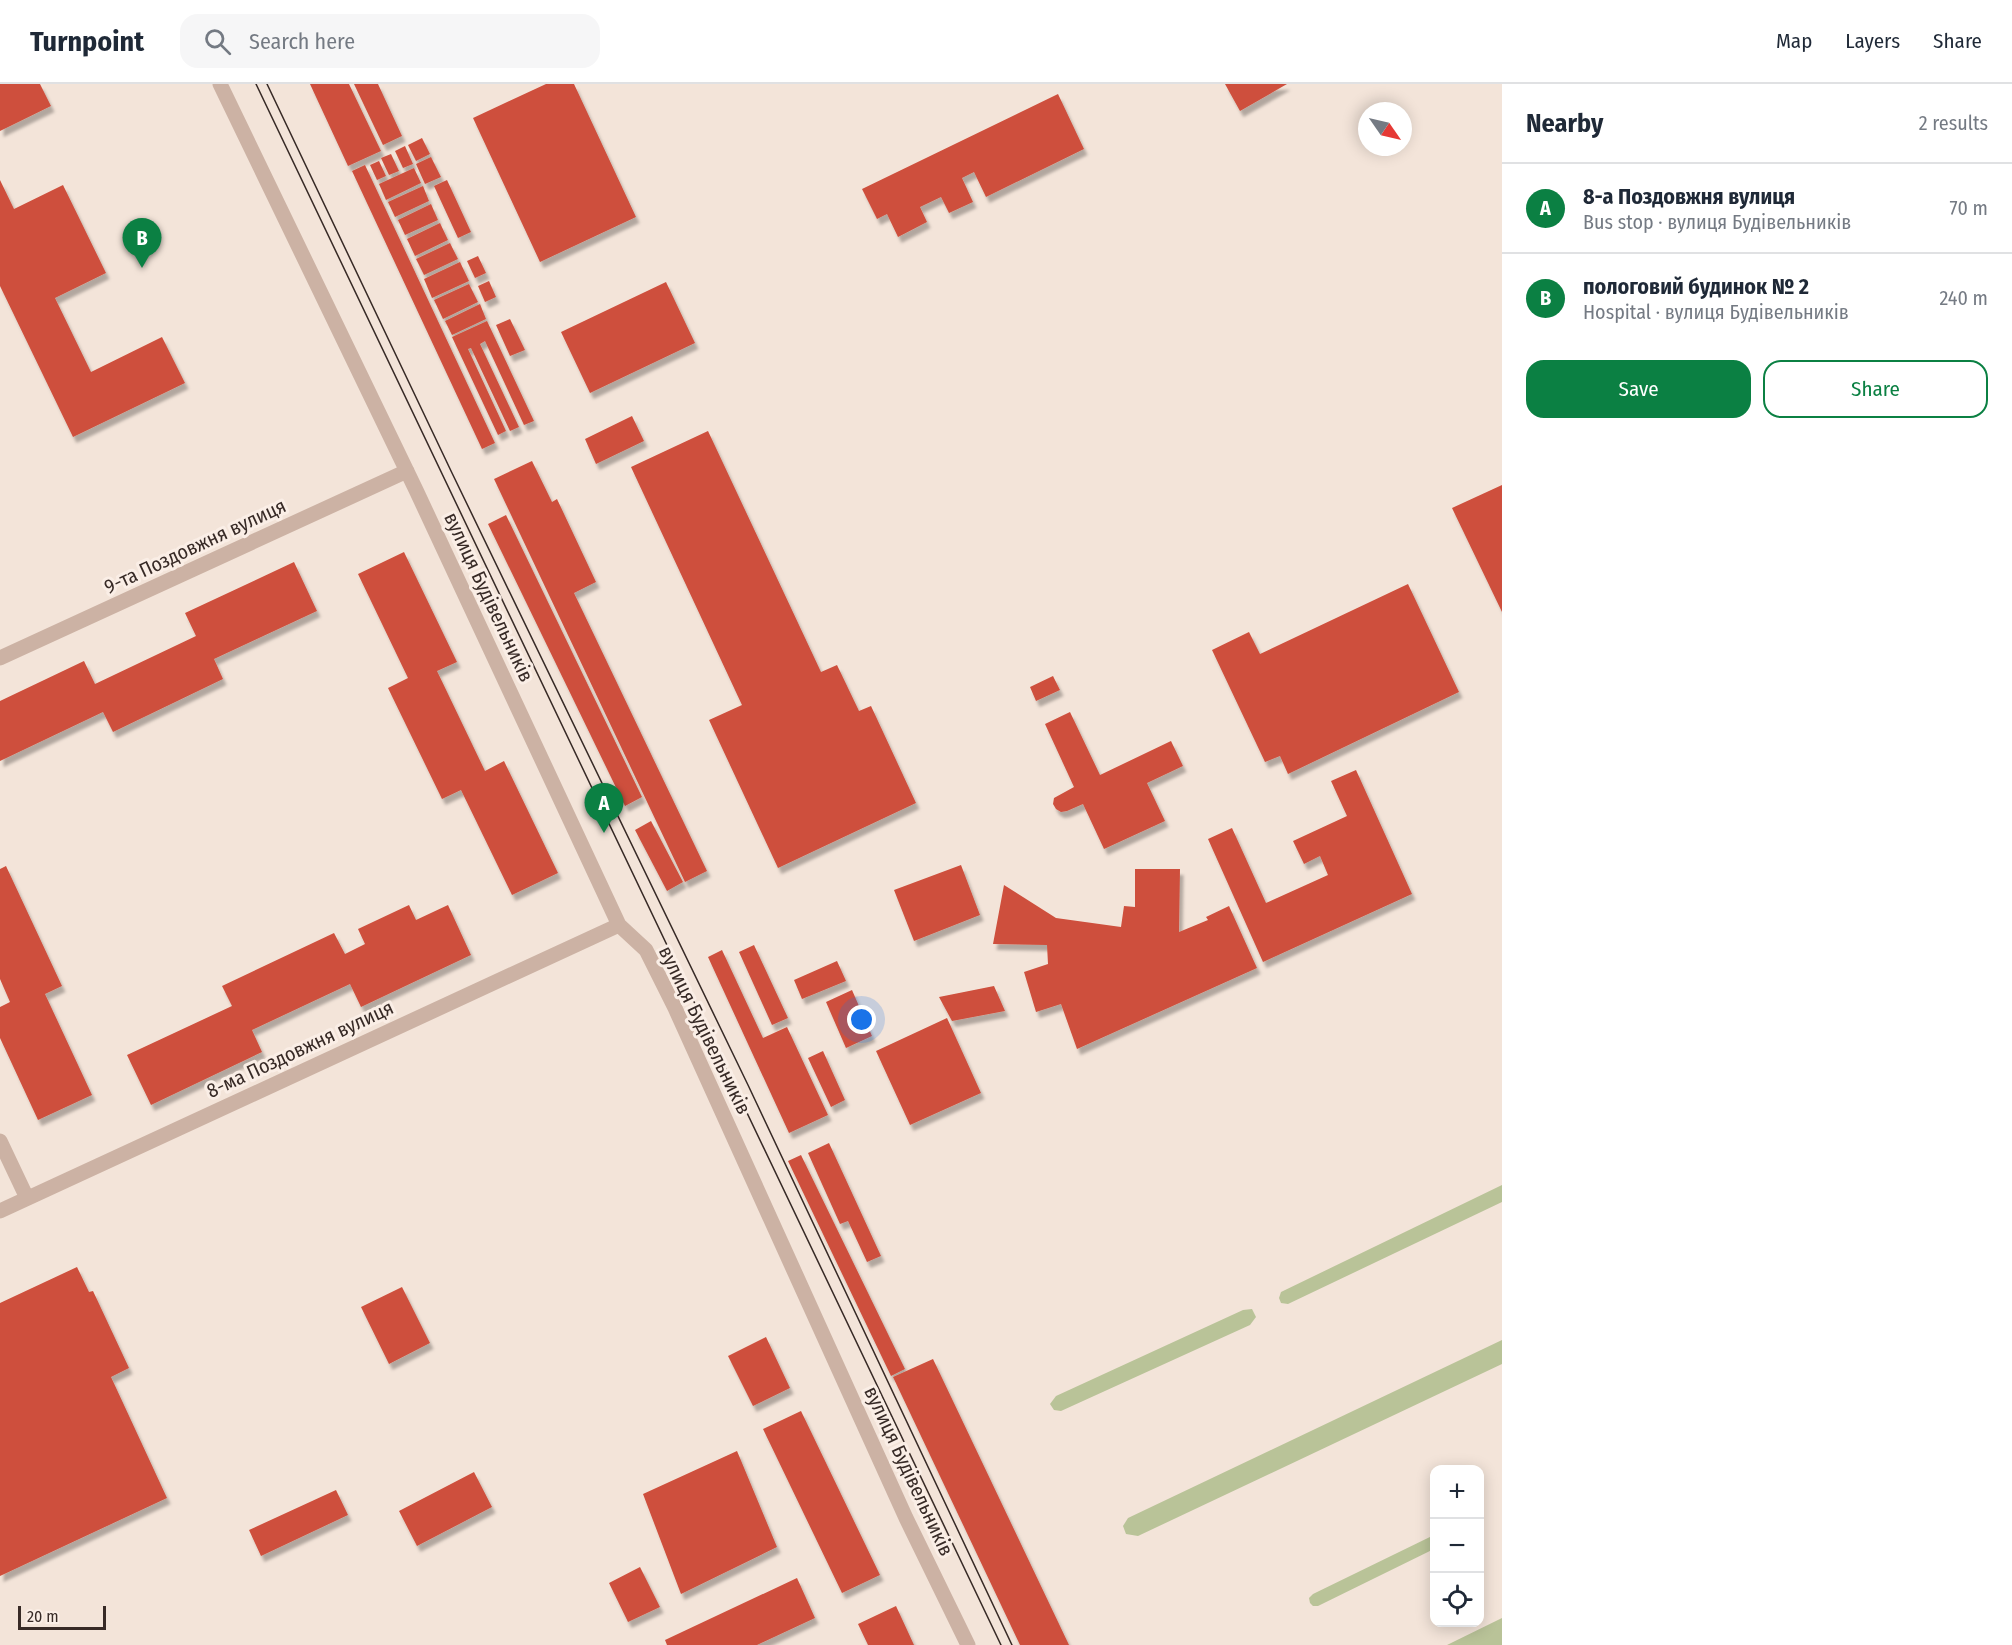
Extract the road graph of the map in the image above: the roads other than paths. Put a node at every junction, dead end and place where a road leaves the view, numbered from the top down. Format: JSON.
{"nodes":[{"id":1,"x":220,"y":84,"type":"edge"},
{"id":2,"x":407,"y":471,"type":"junction"},
{"id":3,"x":0,"y":658,"type":"edge"},
{"id":4,"x":619,"y":925,"type":"junction"},
{"id":5,"x":0,"y":1141,"type":"edge"},
{"id":6,"x":27,"y":1198,"type":"junction"},
{"id":7,"x":0,"y":1211,"type":"edge"},
{"id":8,"x":968,"y":1645,"type":"edge"}],
"edges":[{"from":1,"to":2,"type":"street","name":"вулиця Будівельників"},
{"from":2,"to":3,"type":"street","name":"9-та Поздовжня вулиця"},
{"from":2,"to":4,"type":"street","name":"вулиця Будівельників"},
{"from":4,"to":6,"type":"street","name":"8-ма Поздовжня вулиця"},
{"from":4,"to":8,"type":"street","name":"вулиця Будівельників"},
{"from":5,"to":6,"type":"street"},
{"from":6,"to":7,"type":"street","name":"8-ма Поздовжня вулиця"}]}
